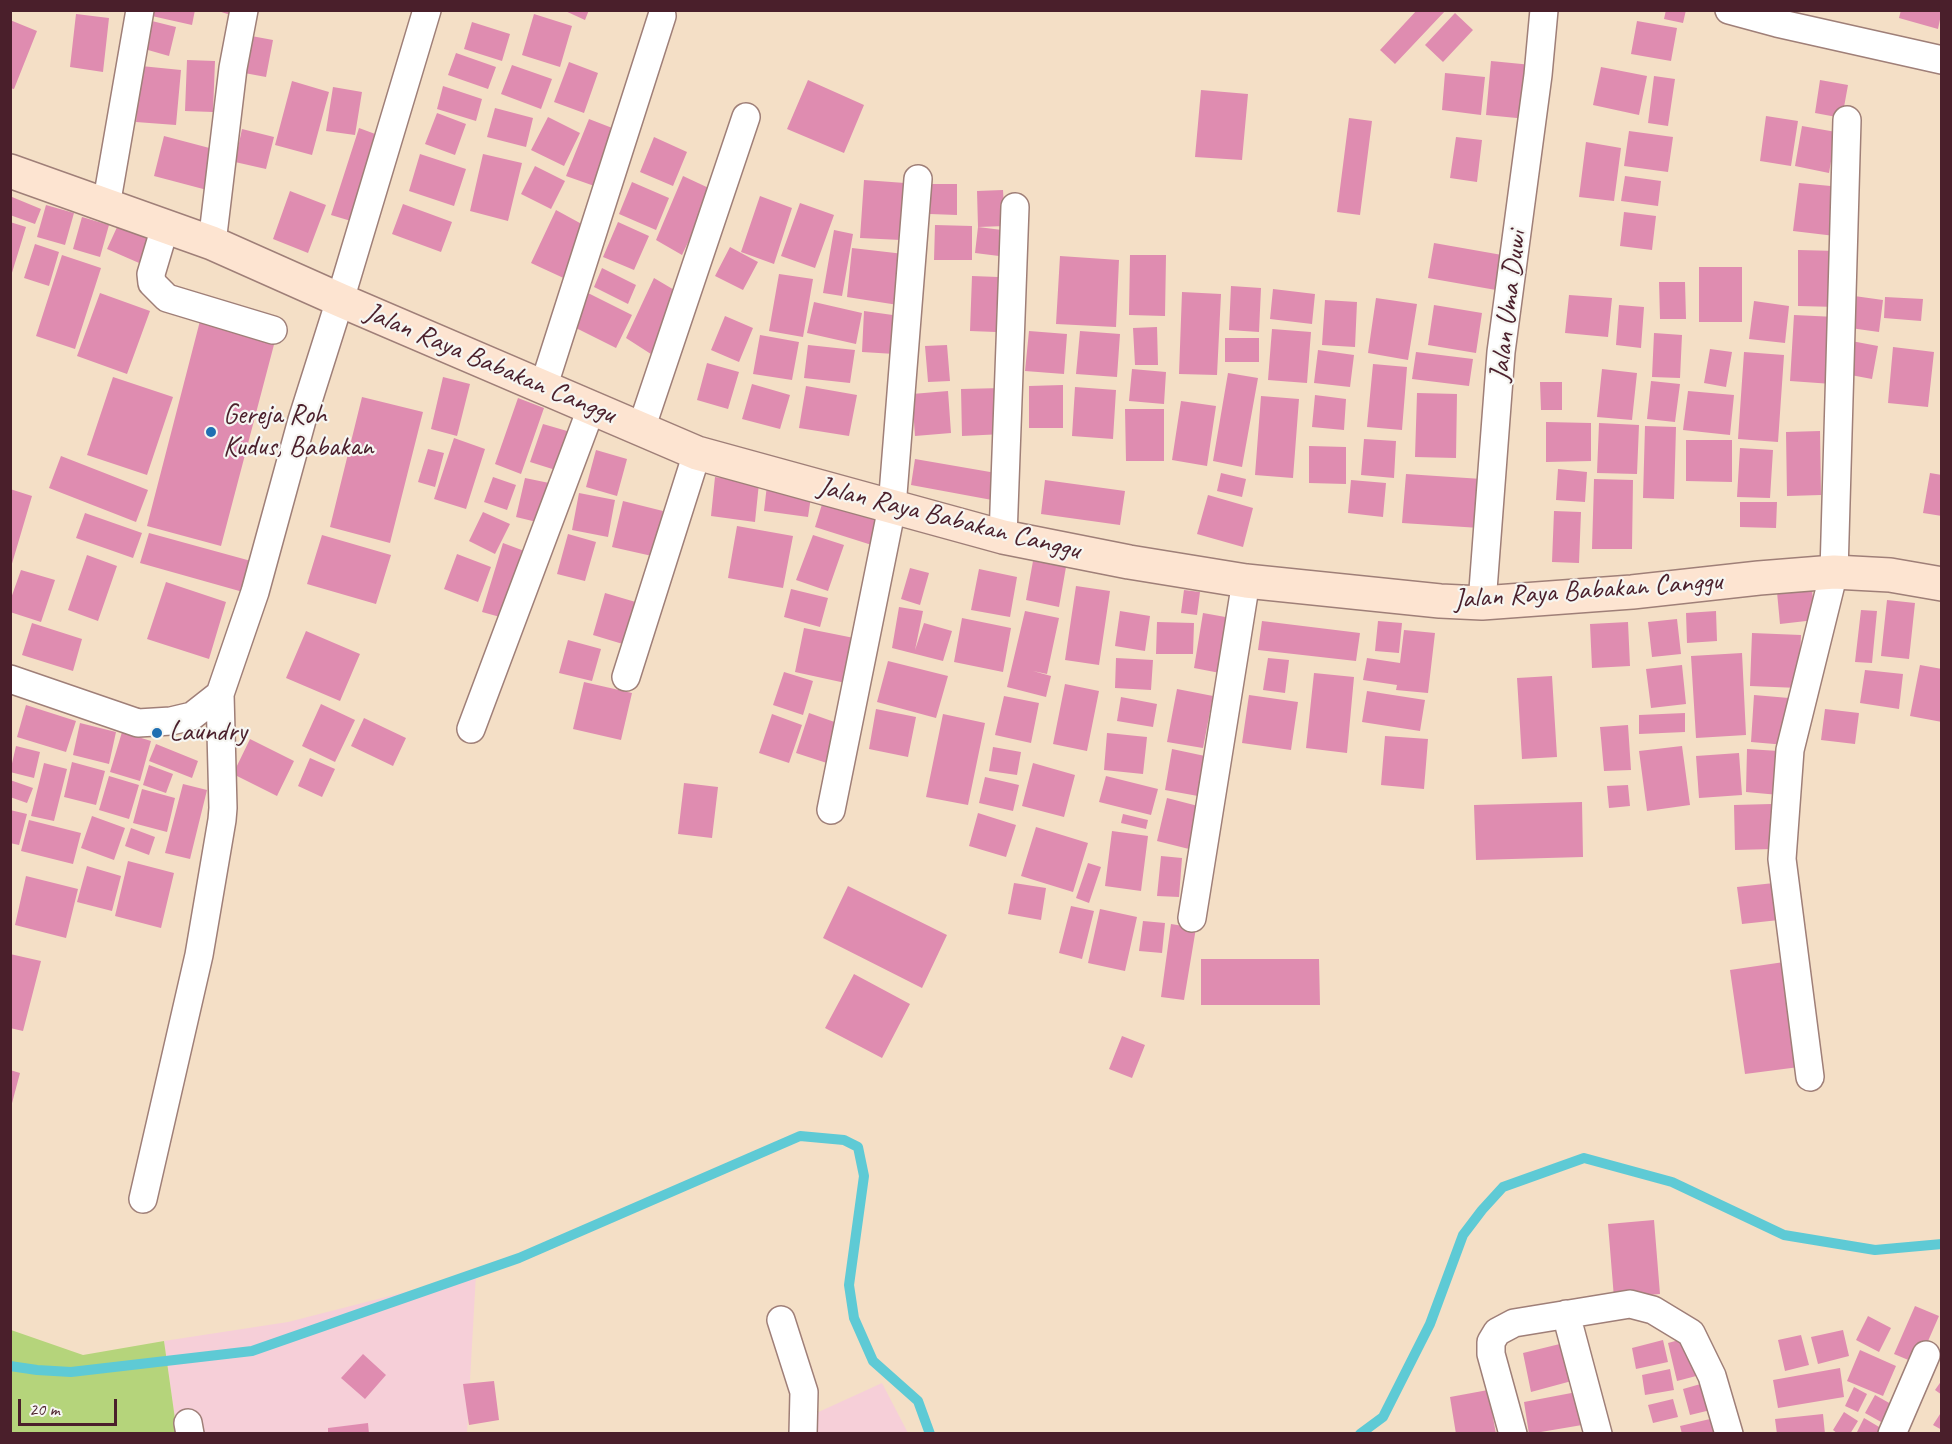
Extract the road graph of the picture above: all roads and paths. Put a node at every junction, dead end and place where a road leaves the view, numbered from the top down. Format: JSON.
{"nodes":[{"id":1,"x":140,"y":10,"type":"edge"},
{"id":2,"x":244,"y":10,"type":"edge"},
{"id":3,"x":427,"y":10,"type":"edge"},
{"id":4,"x":1544,"y":10,"type":"edge"},
{"id":5,"x":1729,"y":10,"type":"edge"},
{"id":6,"x":662,"y":16,"type":"dead end"},
{"id":7,"x":1941,"y":60,"type":"edge"},
{"id":8,"x":746,"y":117,"type":"dead end"},
{"id":9,"x":1847,"y":120,"type":"dead end"},
{"id":10,"x":10,"y":171,"type":"edge"},
{"id":11,"x":918,"y":179,"type":"dead end"},
{"id":12,"x":106,"y":206,"type":"junction"},
{"id":13,"x":1015,"y":207,"type":"dead end"},
{"id":14,"x":165,"y":226,"type":"junction"},
{"id":15,"x":212,"y":243,"type":"junction"},
{"id":16,"x":340,"y":300,"type":"junction"},
{"id":17,"x":273,"y":330,"type":"dead end"},
{"id":18,"x":543,"y":388,"type":"junction"},
{"id":19,"x":591,"y":409,"type":"junction"},
{"id":20,"x":641,"y":429,"type":"junction"},
{"id":21,"x":697,"y":453,"type":"junction"},
{"id":22,"x":892,"y":507,"type":"junction"},
{"id":23,"x":1003,"y":537,"type":"junction"},
{"id":24,"x":1834,"y":572,"type":"junction"},
{"id":25,"x":1246,"y":581,"type":"junction"},
{"id":26,"x":1941,"y":584,"type":"edge"},
{"id":27,"x":1482,"y":603,"type":"junction"},
{"id":28,"x":626,"y":677,"type":"dead end"},
{"id":29,"x":11,"y":682,"type":"edge"},
{"id":30,"x":220,"y":694,"type":"junction"},
{"id":31,"x":471,"y":729,"type":"dead end"},
{"id":32,"x":831,"y":810,"type":"dead end"},
{"id":33,"x":1192,"y":918,"type":"dead end"},
{"id":34,"x":1810,"y":1077,"type":"dead end"},
{"id":35,"x":143,"y":1199,"type":"dead end"},
{"id":36,"x":1566,"y":1314,"type":"junction"},
{"id":37,"x":781,"y":1320,"type":"dead end"},
{"id":38,"x":1926,"y":1355,"type":"dead end"},
{"id":39,"x":803,"y":1434,"type":"edge"},
{"id":40,"x":1513,"y":1434,"type":"edge"},
{"id":41,"x":1598,"y":1434,"type":"edge"},
{"id":42,"x":1730,"y":1434,"type":"edge"},
{"id":43,"x":1892,"y":1434,"type":"edge"}],
"edges":[{"from":1,"to":12,"type":"street"},
{"from":2,"to":15,"type":"street"},
{"from":3,"to":16,"type":"street"},
{"from":4,"to":27,"type":"street","name":"Jalan Uma Duwi"},
{"from":5,"to":7,"type":"street"},
{"from":6,"to":18,"type":"street"},
{"from":8,"to":20,"type":"street"},
{"from":9,"to":24,"type":"street"},
{"from":10,"to":12,"type":"street","name":"Jalan Raya Babakan Canggu"},
{"from":11,"to":22,"type":"street"},
{"from":12,"to":14,"type":"street","name":"Jalan Raya Babakan Canggu"},
{"from":13,"to":23,"type":"street"},
{"from":14,"to":15,"type":"street","name":"Jalan Raya Babakan Canggu"},
{"from":14,"to":17,"type":"street"},
{"from":15,"to":16,"type":"street","name":"Jalan Raya Babakan Canggu"},
{"from":16,"to":18,"type":"street","name":"Jalan Raya Babakan Canggu"},
{"from":16,"to":30,"type":"street"},
{"from":18,"to":19,"type":"street","name":"Jalan Raya Babakan Canggu"},
{"from":19,"to":20,"type":"street","name":"Jalan Raya Babakan Canggu"},
{"from":19,"to":31,"type":"street"},
{"from":20,"to":21,"type":"street","name":"Jalan Raya Babakan Canggu"},
{"from":21,"to":22,"type":"street","name":"Jalan Raya Babakan Canggu"},
{"from":21,"to":28,"type":"street"},
{"from":22,"to":23,"type":"street","name":"Jalan Raya Babakan Canggu"},
{"from":22,"to":32,"type":"street"},
{"from":23,"to":25,"type":"street","name":"Jalan Raya Babakan Canggu"},
{"from":24,"to":26,"type":"street","name":"Jalan Raya Babakan Canggu"},
{"from":24,"to":27,"type":"street","name":"Jalan Raya Babakan Canggu"},
{"from":24,"to":34,"type":"street"},
{"from":25,"to":27,"type":"street","name":"Jalan Raya Babakan Canggu"},
{"from":25,"to":33,"type":"street"},
{"from":29,"to":30,"type":"street"},
{"from":30,"to":35,"type":"street"},
{"from":36,"to":40,"type":"street"},
{"from":36,"to":41,"type":"street"},
{"from":36,"to":42,"type":"street"},
{"from":37,"to":39,"type":"street"},
{"from":38,"to":43,"type":"street"}]}
